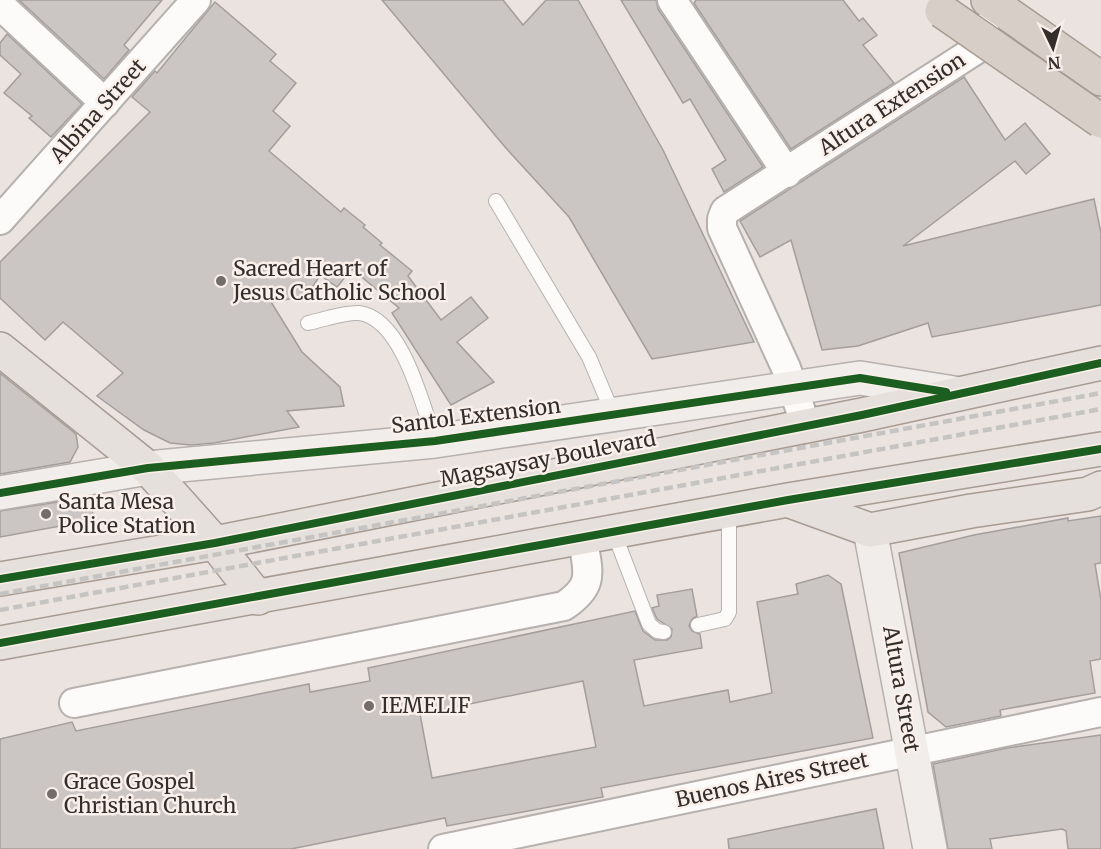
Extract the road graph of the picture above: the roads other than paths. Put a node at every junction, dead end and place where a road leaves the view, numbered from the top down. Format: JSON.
{"nodes":[{"id":1,"x":196,"y":0,"type":"edge"},
{"id":2,"x":672,"y":0,"type":"edge"},
{"id":3,"x":938,"y":4,"type":"edge"},
{"id":4,"x":0,"y":5,"type":"edge"},
{"id":5,"x":986,"y":14,"type":"edge"},
{"id":6,"x":1101,"y":79,"type":"edge"},
{"id":7,"x":105,"y":103,"type":"junction"},
{"id":8,"x":1101,"y":121,"type":"edge"},
{"id":9,"x":787,"y":173,"type":"junction"},
{"id":10,"x":496,"y":201,"type":"dead end"},
{"id":11,"x":0,"y":220,"type":"edge"},
{"id":12,"x":308,"y":323,"type":"dead end"},
{"id":13,"x":0,"y":349,"type":"edge"},
{"id":14,"x":1101,"y":363,"type":"edge"},
{"id":15,"x":795,"y":389,"type":"junction"},
{"id":16,"x":954,"y":393,"type":"junction"},
{"id":17,"x":614,"y":416,"type":"junction"},
{"id":18,"x":806,"y":426,"type":"junction"},
{"id":19,"x":435,"y":441,"type":"junction"},
{"id":20,"x":1101,"y":449,"type":"edge"},
{"id":21,"x":148,"y":468,"type":"junction"},
{"id":22,"x":1101,"y":488,"type":"edge"},
{"id":23,"x":0,"y":493,"type":"edge"},
{"id":24,"x":788,"y":500,"type":"junction"},
{"id":25,"x":729,"y":512,"type":"junction"},
{"id":26,"x":870,"y":530,"type":"junction"},
{"id":27,"x":598,"y":536,"type":"junction"},
{"id":28,"x":215,"y":543,"type":"junction"},
{"id":29,"x":0,"y":579,"type":"edge"},
{"id":30,"x":258,"y":598,"type":"junction"},
{"id":31,"x":698,"y":625,"type":"dead end"},
{"id":32,"x":664,"y":632,"type":"dead end"},
{"id":33,"x":0,"y":643,"type":"edge"},
{"id":34,"x":74,"y":703,"type":"dead end"},
{"id":35,"x":1101,"y":712,"type":"edge"},
{"id":36,"x":911,"y":751,"type":"junction"},
{"id":37,"x":443,"y":849,"type":"edge"},
{"id":38,"x":930,"y":849,"type":"edge"}],
"edges":[{"from":1,"to":7,"type":"street","name":"Albina Street"},
{"from":2,"to":9,"type":"street"},
{"from":3,"to":5,"type":"lane"},
{"from":3,"to":8,"type":"highway","bridge":true},
{"from":4,"to":7,"type":"street"},
{"from":5,"to":6,"type":"highway"},
{"from":5,"to":9,"type":"street","name":"Altura Extension"},
{"from":7,"to":11,"type":"street","name":"Albina Street"},
{"from":9,"to":15,"type":"street","name":"Altura Extension"},
{"from":10,"to":17,"type":"lane"},
{"from":12,"to":19,"type":"lane"},
{"from":13,"to":21,"type":"main road"},
{"from":14,"to":16,"type":"main road","name":"Magsaysay Boulevard"},
{"from":15,"to":16,"type":"street","name":"Santol Extension"},
{"from":15,"to":17,"type":"street","name":"Santol Extension"},
{"from":15,"to":18,"type":"street","name":"Altura Extension"},
{"from":16,"to":18,"type":"main road","name":"Magsaysay Boulevard"},
{"from":17,"to":19,"type":"street","name":"Santol Extension"},
{"from":18,"to":28,"type":"main road","name":"Magsaysay Boulevard"},
{"from":19,"to":21,"type":"street","name":"Santol Extension"},
{"from":20,"to":24,"type":"main road"},
{"from":21,"to":23,"type":"street","name":"Santol Extension"},
{"from":21,"to":28,"type":"main road"},
{"from":22,"to":26,"type":"main road"},
{"from":24,"to":25,"type":"main road"},
{"from":24,"to":26,"type":"main road"},
{"from":25,"to":27,"type":"main road"},
{"from":25,"to":31,"type":"lane"},
{"from":26,"to":36,"type":"street","name":"Altura Street"},
{"from":27,"to":30,"type":"main road"},
{"from":27,"to":32,"type":"lane"},
{"from":27,"to":34,"type":"street"},
{"from":28,"to":29,"type":"main road","name":"Magsaysay Boulevard"},
{"from":28,"to":30,"type":"main road"},
{"from":30,"to":33,"type":"main road"},
{"from":35,"to":36,"type":"street","name":"Buenos Aires Street"},
{"from":36,"to":37,"type":"street","name":"Buenos Aires Street"},
{"from":36,"to":38,"type":"street","name":"Altura Street"}]}
